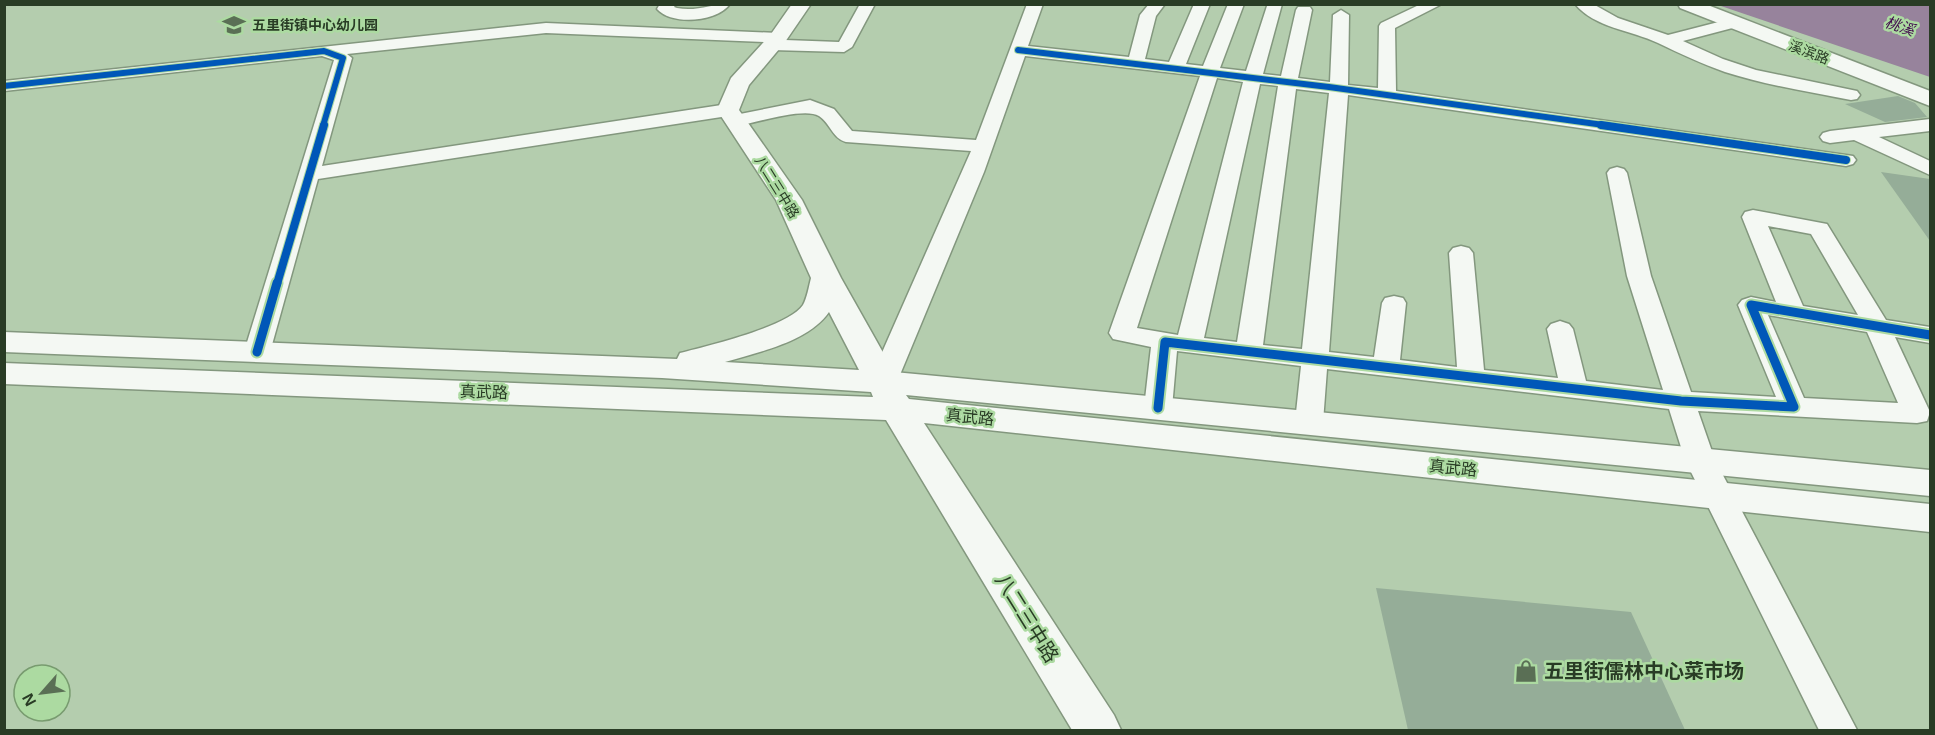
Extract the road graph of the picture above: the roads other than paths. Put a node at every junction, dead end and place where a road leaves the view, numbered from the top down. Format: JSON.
{"nodes":[{"id":1,"x":669,"y":4,"type":"edge"},
{"id":2,"x":723,"y":4,"type":"edge"},
{"id":3,"x":802,"y":4,"type":"edge"},
{"id":4,"x":868,"y":4,"type":"edge"},
{"id":5,"x":1035,"y":4,"type":"edge"},
{"id":6,"x":1158,"y":4,"type":"edge"},
{"id":7,"x":1202,"y":4,"type":"edge"},
{"id":8,"x":1236,"y":4,"type":"edge"},
{"id":9,"x":1435,"y":4,"type":"edge"},
{"id":10,"x":1582,"y":4,"type":"edge"},
{"id":11,"x":1687,"y":4,"type":"edge"},
{"id":12,"x":1275,"y":6,"type":"edge"},
{"id":13,"x":1304,"y":10,"type":"dead end"},
{"id":14,"x":1341,"y":15,"type":"dead end"},
{"id":15,"x":1734,"y":23,"type":"junction"},
{"id":16,"x":1666,"y":40,"type":"junction"},
{"id":17,"x":775,"y":41,"type":"junction"},
{"id":18,"x":1018,"y":50,"type":"junction"},
{"id":19,"x":324,"y":51,"type":"junction"},
{"id":20,"x":1136,"y":63,"type":"junction"},
{"id":21,"x":1176,"y":67,"type":"junction"},
{"id":22,"x":1210,"y":72,"type":"junction"},
{"id":23,"x":1252,"y":77,"type":"junction"},
{"id":24,"x":1288,"y":82,"type":"junction"},
{"id":25,"x":4,"y":86,"type":"edge"},
{"id":26,"x":1339,"y":88,"type":"junction"},
{"id":27,"x":1387,"y":94,"type":"junction"},
{"id":28,"x":1851,"y":95,"type":"dead end"},
{"id":29,"x":1930,"y":99,"type":"edge"},
{"id":30,"x":731,"y":115,"type":"junction"},
{"id":31,"x":1928,"y":127,"type":"edge"},
{"id":32,"x":1857,"y":134,"type":"junction"},
{"id":33,"x":1830,"y":137,"type":"dead end"},
{"id":34,"x":983,"y":146,"type":"junction"},
{"id":35,"x":1846,"y":160,"type":"dead end"},
{"id":36,"x":1930,"y":169,"type":"edge"},
{"id":37,"x":1617,"y":172,"type":"dead end"},
{"id":38,"x":309,"y":174,"type":"junction"},
{"id":39,"x":1461,"y":253,"type":"dead end"},
{"id":40,"x":826,"y":278,"type":"junction"},
{"id":41,"x":1394,"y":303,"type":"dead end"},
{"id":42,"x":1793,"y":312,"type":"junction"},
{"id":43,"x":1877,"y":326,"type":"junction"},
{"id":44,"x":1560,"y":329,"type":"dead end"},
{"id":45,"x":1930,"y":335,"type":"edge"},
{"id":46,"x":4,"y":342,"type":"edge"},
{"id":47,"x":1177,"y":343,"type":"junction"},
{"id":48,"x":1249,"y":351,"type":"junction"},
{"id":49,"x":257,"y":352,"type":"junction"},
{"id":50,"x":1315,"y":358,"type":"junction"},
{"id":51,"x":1386,"y":367,"type":"junction"},
{"id":52,"x":662,"y":368,"type":"junction"},
{"id":53,"x":4,"y":373,"type":"edge"},
{"id":54,"x":1471,"y":376,"type":"junction"},
{"id":55,"x":1574,"y":389,"type":"junction"},
{"id":56,"x":890,"y":395,"type":"junction"},
{"id":57,"x":1681,"y":401,"type":"junction"},
{"id":58,"x":1794,"y":407,"type":"junction"},
{"id":59,"x":1158,"y":408,"type":"junction"},
{"id":60,"x":1309,"y":423,"type":"junction"},
{"id":61,"x":1700,"y":460,"type":"junction"},
{"id":62,"x":1930,"y":483,"type":"edge"},
{"id":63,"x":1717,"y":496,"type":"junction"},
{"id":64,"x":1930,"y":518,"type":"edge"},
{"id":65,"x":1097,"y":730,"type":"edge"},
{"id":66,"x":1838,"y":730,"type":"edge"}],
"edges":[{"from":1,"to":2,"type":"street"},
{"from":3,"to":17,"type":"main road"},
{"from":4,"to":17,"type":"street"},
{"from":5,"to":18,"type":"street"},
{"from":6,"to":20,"type":"street"},
{"from":7,"to":21,"type":"street"},
{"from":8,"to":22,"type":"street"},
{"from":9,"to":27,"type":"street"},
{"from":10,"to":16,"type":"street"},
{"from":11,"to":15,"type":"main road","name":"溪滨路"},
{"from":12,"to":23,"type":"street"},
{"from":13,"to":24,"type":"street"},
{"from":14,"to":26,"type":"street"},
{"from":15,"to":16,"type":"street"},
{"from":15,"to":29,"type":"main road","name":"溪滨路"},
{"from":16,"to":28,"type":"street"},
{"from":17,"to":19,"type":"street"},
{"from":17,"to":30,"type":"main road"},
{"from":18,"to":20,"type":"street"},
{"from":18,"to":34,"type":"street"},
{"from":19,"to":25,"type":"street"},
{"from":19,"to":38,"type":"street"},
{"from":20,"to":21,"type":"street"},
{"from":21,"to":22,"type":"street"},
{"from":22,"to":23,"type":"street"},
{"from":22,"to":47,"type":"street"},
{"from":23,"to":24,"type":"street"},
{"from":23,"to":47,"type":"street"},
{"from":24,"to":26,"type":"street"},
{"from":24,"to":48,"type":"street"},
{"from":26,"to":27,"type":"street"},
{"from":26,"to":50,"type":"street"},
{"from":27,"to":35,"type":"street"},
{"from":30,"to":34,"type":"street"},
{"from":30,"to":38,"type":"street"},
{"from":30,"to":40,"type":"main road","name":"八二三中路"},
{"from":31,"to":32,"type":"street"},
{"from":32,"to":33,"type":"street"},
{"from":32,"to":36,"type":"street"},
{"from":34,"to":56,"type":"street"},
{"from":37,"to":57,"type":"street"},
{"from":38,"to":49,"type":"street"},
{"from":39,"to":54,"type":"street"},
{"from":40,"to":52,"type":"main road"},
{"from":40,"to":56,"type":"main road","name":"八二三中路"},
{"from":41,"to":51,"type":"street"},
{"from":42,"to":43,"type":"street"},
{"from":42,"to":43,"type":"street"},
{"from":42,"to":58,"type":"street"},
{"from":43,"to":45,"type":"street"},
{"from":43,"to":58,"type":"street"},
{"from":44,"to":55,"type":"street"},
{"from":46,"to":49,"type":"main road","name":"真武路"},
{"from":47,"to":48,"type":"street"},
{"from":47,"to":59,"type":"street"},
{"from":48,"to":50,"type":"street"},
{"from":49,"to":52,"type":"main road","name":"真武路"},
{"from":50,"to":51,"type":"street"},
{"from":50,"to":60,"type":"street"},
{"from":51,"to":54,"type":"street"},
{"from":52,"to":56,"type":"main road","name":"真武路"},
{"from":53,"to":56,"type":"main road","name":"真武路"},
{"from":54,"to":55,"type":"street"},
{"from":55,"to":57,"type":"street"},
{"from":56,"to":59,"type":"main road","name":"真武路"},
{"from":56,"to":63,"type":"main road","name":"真武路"},
{"from":56,"to":65,"type":"main road","name":"八二三中路"},
{"from":57,"to":58,"type":"street"},
{"from":57,"to":61,"type":"street"},
{"from":59,"to":60,"type":"main road","name":"真武路"},
{"from":60,"to":61,"type":"main road","name":"真武路"},
{"from":61,"to":62,"type":"main road","name":"真武路"},
{"from":61,"to":63,"type":"street"},
{"from":63,"to":64,"type":"main road","name":"真武路"},
{"from":63,"to":66,"type":"street"}]}
